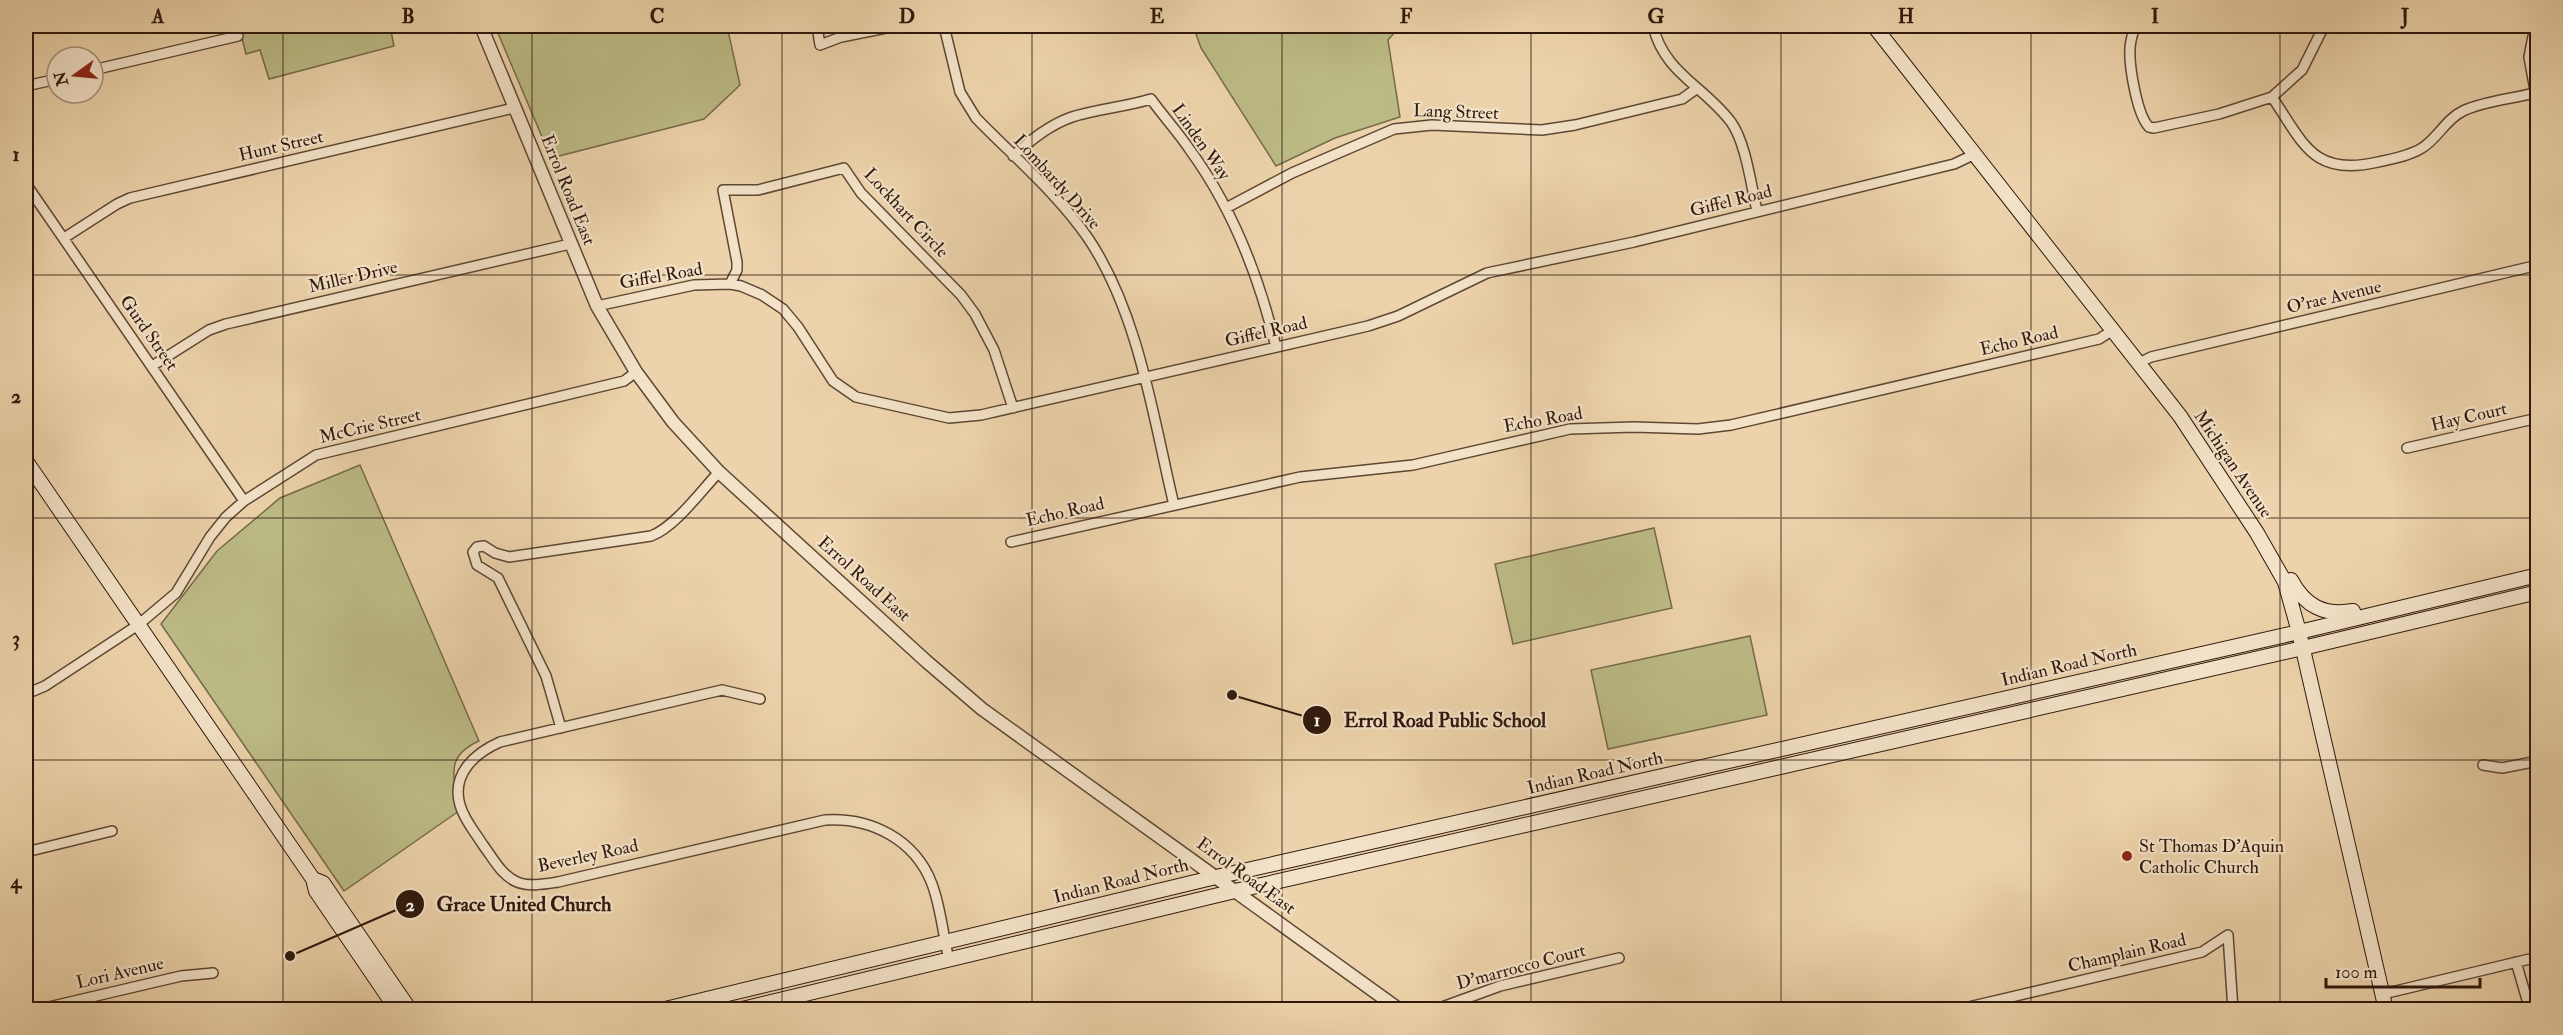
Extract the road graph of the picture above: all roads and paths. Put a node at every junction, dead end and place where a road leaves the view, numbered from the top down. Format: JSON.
{"nodes":[{"id":1,"x":481,"y":26,"type":"edge"},
{"id":2,"x":817,"y":26,"type":"edge"},
{"id":3,"x":896,"y":26,"type":"edge"},
{"id":4,"x":944,"y":26,"type":"edge"},
{"id":5,"x":1653,"y":26,"type":"edge"},
{"id":6,"x":1874,"y":26,"type":"edge"},
{"id":7,"x":2135,"y":26,"type":"edge"},
{"id":8,"x":2324,"y":26,"type":"edge"},
{"id":9,"x":2535,"y":26,"type":"edge"},
{"id":10,"x":238,"y":36,"type":"dead end"},
{"id":11,"x":105,"y":67,"type":"edge"},
{"id":12,"x":45,"y":82,"type":"edge"},
{"id":13,"x":26,"y":86,"type":"edge"},
{"id":14,"x":1696,"y":89,"type":"junction"},
{"id":15,"x":2534,"y":93,"type":"junction"},
{"id":16,"x":2272,"y":97,"type":"junction"},
{"id":17,"x":2538,"y":107,"type":"edge"},
{"id":18,"x":514,"y":108,"type":"junction"},
{"id":19,"x":1975,"y":154,"type":"junction"},
{"id":20,"x":1013,"y":156,"type":"junction"},
{"id":21,"x":26,"y":184,"type":"edge"},
{"id":22,"x":1226,"y":208,"type":"junction"},
{"id":23,"x":1757,"y":211,"type":"junction"},
{"id":24,"x":64,"y":238,"type":"junction"},
{"id":25,"x":570,"y":243,"type":"junction"},
{"id":26,"x":2538,"y":266,"type":"edge"},
{"id":27,"x":730,"y":284,"type":"junction"},
{"id":28,"x":597,"y":306,"type":"junction"},
{"id":29,"x":2113,"y":330,"type":"junction"},
{"id":30,"x":1276,"y":347,"type":"junction"},
{"id":31,"x":2139,"y":363,"type":"junction"},
{"id":32,"x":152,"y":366,"type":"junction"},
{"id":33,"x":636,"y":372,"type":"junction"},
{"id":34,"x":1143,"y":377,"type":"junction"},
{"id":35,"x":1013,"y":408,"type":"junction"},
{"id":36,"x":2538,"y":418,"type":"edge"},
{"id":37,"x":2407,"y":448,"type":"dead end"},
{"id":38,"x":26,"y":461,"type":"edge"},
{"id":39,"x":719,"y":472,"type":"junction"},
{"id":40,"x":244,"y":501,"type":"junction"},
{"id":41,"x":1174,"y":505,"type":"junction"},
{"id":42,"x":2257,"y":533,"type":"junction"},
{"id":43,"x":1011,"y":542,"type":"dead end"},
{"id":44,"x":2538,"y":575,"type":"edge"},
{"id":45,"x":2538,"y":592,"type":"edge"},
{"id":46,"x":2394,"y":608,"type":"junction"},
{"id":47,"x":138,"y":625,"type":"junction"},
{"id":48,"x":2300,"y":632,"type":"junction"},
{"id":49,"x":2303,"y":648,"type":"junction"},
{"id":50,"x":26,"y":694,"type":"edge"},
{"id":51,"x":760,"y":699,"type":"dead end"},
{"id":52,"x":561,"y":728,"type":"junction"},
{"id":53,"x":2538,"y":761,"type":"edge"},
{"id":54,"x":2483,"y":765,"type":"dead end"},
{"id":55,"x":112,"y":831,"type":"dead end"},
{"id":56,"x":26,"y":852,"type":"edge"},
{"id":57,"x":1216,"y":877,"type":"junction"},
{"id":58,"x":313,"y":879,"type":"junction"},
{"id":59,"x":1235,"y":891,"type":"junction"},
{"id":60,"x":945,"y":942,"type":"junction"},
{"id":61,"x":2538,"y":957,"type":"edge"},
{"id":62,"x":1619,"y":958,"type":"dead end"},
{"id":63,"x":949,"y":960,"type":"junction"},
{"id":64,"x":2516,"y":962,"type":"junction"},
{"id":65,"x":213,"y":972,"type":"dead end"},
{"id":66,"x":2383,"y":994,"type":"junction"},
{"id":67,"x":1392,"y":1008,"type":"edge"},
{"id":68,"x":36,"y":1010,"type":"edge"},
{"id":69,"x":397,"y":1010,"type":"edge"},
{"id":70,"x":410,"y":1010,"type":"edge"},
{"id":71,"x":661,"y":1010,"type":"edge"},
{"id":72,"x":738,"y":1010,"type":"edge"},
{"id":73,"x":1434,"y":1010,"type":"edge"},
{"id":74,"x":1956,"y":1010,"type":"edge"},
{"id":75,"x":2234,"y":1010,"type":"edge"},
{"id":76,"x":2386,"y":1010,"type":"edge"},
{"id":77,"x":2530,"y":1010,"type":"edge"}],
"edges":[{"from":1,"to":18,"type":"street","name":"Errol Road East"},
{"from":2,"to":3,"type":"street"},
{"from":4,"to":20,"type":"street","name":"Lombardy Drive"},
{"from":5,"to":14,"type":"street"},
{"from":6,"to":19,"type":"main road","name":"Michigan Avenue"},
{"from":7,"to":16,"type":"street"},
{"from":8,"to":16,"type":"street"},
{"from":9,"to":15,"type":"street"},
{"from":10,"to":11,"type":"street"},
{"from":12,"to":13,"type":"street"},
{"from":14,"to":22,"type":"street","name":"Lang Street"},
{"from":14,"to":23,"type":"street"},
{"from":15,"to":16,"type":"street"},
{"from":15,"to":17,"type":"street"},
{"from":18,"to":24,"type":"street","name":"Hunt Street"},
{"from":18,"to":25,"type":"street","name":"Errol Road East"},
{"from":19,"to":23,"type":"street","name":"Giffel Road"},
{"from":19,"to":29,"type":"main road","name":"Michigan Avenue"},
{"from":20,"to":22,"type":"street","name":"Linden Way"},
{"from":20,"to":34,"type":"street","name":"Lombardy Drive"},
{"from":21,"to":24,"type":"street","name":"Gurd Street"},
{"from":22,"to":30,"type":"street","name":"Linden Way"},
{"from":23,"to":30,"type":"street","name":"Giffel Road"},
{"from":24,"to":32,"type":"street","name":"Gurd Street"},
{"from":25,"to":28,"type":"street","name":"Errol Road East"},
{"from":25,"to":32,"type":"street","name":"Miller Drive"},
{"from":26,"to":31,"type":"street","name":"O'rae Avenue"},
{"from":27,"to":28,"type":"street","name":"Giffel Road"},
{"from":27,"to":35,"type":"street","name":"Giffel Road"},
{"from":27,"to":35,"type":"street","name":"Lockhart Circle"},
{"from":28,"to":33,"type":"street","name":"Errol Road East"},
{"from":29,"to":31,"type":"main road","name":"Michigan Avenue"},
{"from":29,"to":41,"type":"street","name":"Echo Road"},
{"from":30,"to":34,"type":"street","name":"Giffel Road"},
{"from":31,"to":42,"type":"main road","name":"Michigan Avenue"},
{"from":32,"to":40,"type":"street","name":"Gurd Street"},
{"from":33,"to":39,"type":"street","name":"Errol Road East"},
{"from":33,"to":40,"type":"street","name":"McCrie Street"},
{"from":34,"to":35,"type":"street","name":"Giffel Road"},
{"from":34,"to":41,"type":"street","name":"Lombardy Drive"},
{"from":36,"to":37,"type":"street","name":"Hay Court"},
{"from":38,"to":47,"type":"main road"},
{"from":39,"to":52,"type":"street"},
{"from":39,"to":57,"type":"street","name":"Errol Road East"},
{"from":40,"to":47,"type":"street","name":"McCrie Street"},
{"from":41,"to":43,"type":"street","name":"Echo Road"},
{"from":42,"to":46,"type":"main road"},
{"from":42,"to":48,"type":"main road","name":"Michigan Avenue"},
{"from":44,"to":46,"type":"main road","name":"Indian Road North"},
{"from":45,"to":49,"type":"main road","name":"Indian Road North"},
{"from":46,"to":48,"type":"main road","name":"Indian Road North"},
{"from":47,"to":50,"type":"street","name":"McCrie Street"},
{"from":47,"to":58,"type":"main road"},
{"from":48,"to":49,"type":"main road","name":"Michigan Avenue"},
{"from":48,"to":57,"type":"main road","name":"Indian Road North"},
{"from":49,"to":59,"type":"main road","name":"Indian Road North"},
{"from":49,"to":66,"type":"main road","name":"Michigan Avenue"},
{"from":51,"to":52,"type":"street","name":"Beverley Road"},
{"from":52,"to":60,"type":"street","name":"Beverley Road"},
{"from":53,"to":54,"type":"street"},
{"from":55,"to":56,"type":"street"},
{"from":57,"to":59,"type":"street","name":"Errol Road East"},
{"from":57,"to":60,"type":"main road","name":"Indian Road North"},
{"from":58,"to":69,"type":"main road"},
{"from":58,"to":70,"type":"main road"},
{"from":59,"to":63,"type":"main road","name":"Indian Road North"},
{"from":59,"to":67,"type":"street","name":"Errol Road East"},
{"from":60,"to":63,"type":"street","name":"Beverley Road"},
{"from":60,"to":71,"type":"main road","name":"Indian Road North"},
{"from":61,"to":64,"type":"street"},
{"from":62,"to":73,"type":"street","name":"D'marrocco Court"},
{"from":63,"to":72,"type":"main road","name":"Indian Road North"},
{"from":64,"to":66,"type":"street"},
{"from":64,"to":77,"type":"street"},
{"from":65,"to":68,"type":"street","name":"Lori Avenue"},
{"from":66,"to":76,"type":"main road","name":"Michigan Avenue"},
{"from":74,"to":75,"type":"street","name":"Champlain Road"}]}
